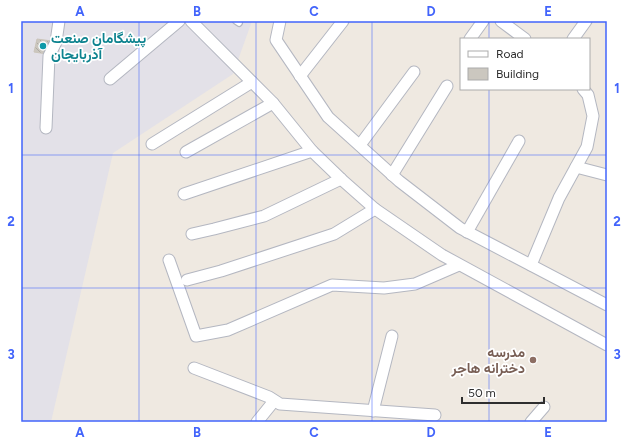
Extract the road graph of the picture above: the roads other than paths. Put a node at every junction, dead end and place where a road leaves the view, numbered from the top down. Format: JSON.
{"nodes":[{"id":1,"x":59,"y":21,"type":"edge"},
{"id":2,"x":179,"y":21,"type":"edge"},
{"id":3,"x":191,"y":21,"type":"edge"},
{"id":4,"x":280,"y":21,"type":"edge"},
{"id":5,"x":343,"y":21,"type":"edge"},
{"id":6,"x":483,"y":21,"type":"edge"},
{"id":7,"x":501,"y":21,"type":"edge"},
{"id":8,"x":586,"y":21,"type":"edge"},
{"id":9,"x":471,"y":38,"type":"edge"},
{"id":10,"x":524,"y":38,"type":"edge"},
{"id":11,"x":574,"y":38,"type":"edge"},
{"id":12,"x":414,"y":72,"type":"dead end"},
{"id":13,"x":300,"y":76,"type":"junction"},
{"id":14,"x":110,"y":79,"type":"dead end"},
{"id":15,"x":252,"y":82,"type":"junction"},
{"id":16,"x":447,"y":86,"type":"dead end"},
{"id":17,"x":584,"y":90,"type":"edge"},
{"id":18,"x":273,"y":103,"type":"junction"},
{"id":19,"x":46,"y":128,"type":"dead end"},
{"id":20,"x":519,"y":141,"type":"dead end"},
{"id":21,"x":152,"y":144,"type":"dead end"},
{"id":22,"x":360,"y":145,"type":"junction"},
{"id":23,"x":312,"y":151,"type":"junction"},
{"id":24,"x":186,"y":152,"type":"dead end"},
{"id":25,"x":576,"y":167,"type":"junction"},
{"id":26,"x":392,"y":175,"type":"junction"},
{"id":27,"x":607,"y":175,"type":"edge"},
{"id":28,"x":341,"y":179,"type":"junction"},
{"id":29,"x":184,"y":194,"type":"dead end"},
{"id":30,"x":375,"y":209,"type":"junction"},
{"id":31,"x":467,"y":232,"type":"junction"},
{"id":32,"x":192,"y":234,"type":"dead end"},
{"id":33,"x":169,"y":260,"type":"dead end"},
{"id":34,"x":459,"y":264,"type":"junction"},
{"id":35,"x":531,"y":265,"type":"junction"},
{"id":36,"x":187,"y":280,"type":"dead end"},
{"id":37,"x":607,"y":306,"type":"edge"},
{"id":38,"x":392,"y":336,"type":"dead end"},
{"id":39,"x":607,"y":345,"type":"edge"},
{"id":40,"x":194,"y":368,"type":"dead end"},
{"id":41,"x":274,"y":401,"type":"junction"},
{"id":42,"x":544,"y":407,"type":"dead end"},
{"id":43,"x":373,"y":411,"type":"junction"},
{"id":44,"x":435,"y":415,"type":"dead end"},
{"id":45,"x":257,"y":422,"type":"edge"},
{"id":46,"x":531,"y":422,"type":"edge"}],
"edges":[{"from":1,"to":19,"type":"street"},
{"from":2,"to":14,"type":"street"},
{"from":3,"to":15,"type":"street"},
{"from":4,"to":13,"type":"street"},
{"from":5,"to":13,"type":"street"},
{"from":6,"to":9,"type":"street"},
{"from":7,"to":10,"type":"street"},
{"from":8,"to":11,"type":"street"},
{"from":12,"to":22,"type":"street"},
{"from":13,"to":22,"type":"street"},
{"from":15,"to":18,"type":"street"},
{"from":15,"to":21,"type":"street"},
{"from":16,"to":26,"type":"street"},
{"from":17,"to":25,"type":"street"},
{"from":18,"to":23,"type":"street"},
{"from":18,"to":24,"type":"street"},
{"from":20,"to":31,"type":"street"},
{"from":22,"to":26,"type":"street"},
{"from":23,"to":28,"type":"street"},
{"from":23,"to":29,"type":"street"},
{"from":25,"to":27,"type":"street"},
{"from":25,"to":35,"type":"street"},
{"from":26,"to":31,"type":"street"},
{"from":28,"to":30,"type":"street"},
{"from":28,"to":32,"type":"street"},
{"from":30,"to":34,"type":"street"},
{"from":30,"to":36,"type":"street"},
{"from":31,"to":35,"type":"street"},
{"from":33,"to":34,"type":"street"},
{"from":34,"to":39,"type":"street"},
{"from":35,"to":37,"type":"street"},
{"from":38,"to":43,"type":"street"},
{"from":40,"to":41,"type":"street"},
{"from":41,"to":43,"type":"street"},
{"from":41,"to":45,"type":"street"},
{"from":42,"to":46,"type":"street"},
{"from":43,"to":44,"type":"street"}]}
